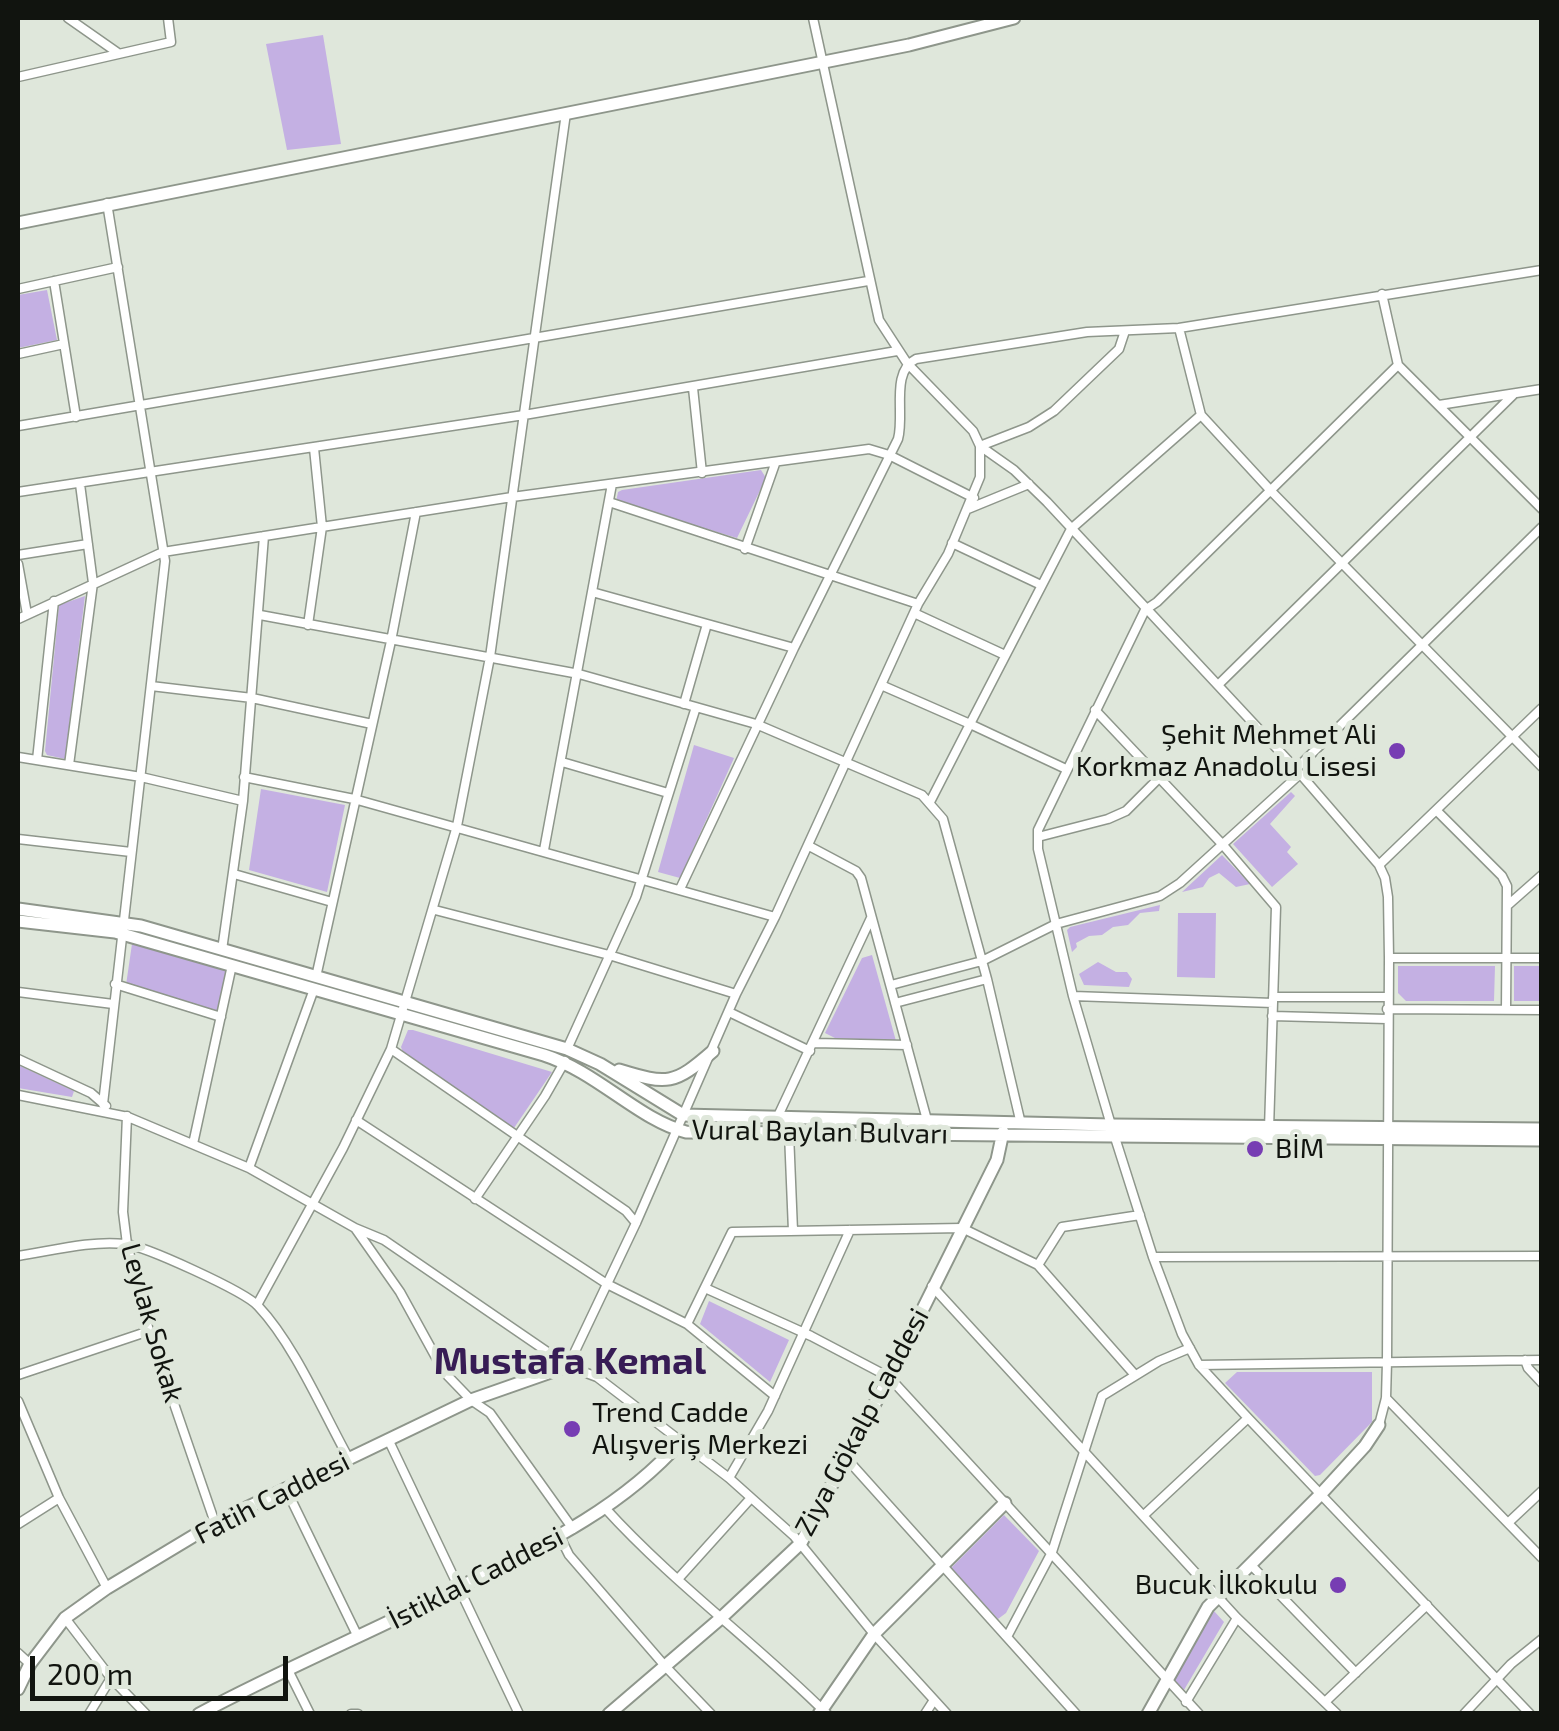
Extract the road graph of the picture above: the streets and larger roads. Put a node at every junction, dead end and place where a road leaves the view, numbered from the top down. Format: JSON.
{"nodes":[{"id":1,"x":68,"y":18,"type":"edge"},
{"id":2,"x":168,"y":18,"type":"edge"},
{"id":3,"x":813,"y":18,"type":"edge"},
{"id":4,"x":1014,"y":18,"type":"edge"},
{"id":5,"x":118,"y":53,"type":"junction"},
{"id":6,"x":822,"y":60,"type":"junction"},
{"id":7,"x":18,"y":78,"type":"edge"},
{"id":8,"x":566,"y":113,"type":"junction"},
{"id":9,"x":107,"y":203,"type":"junction"},
{"id":10,"x":18,"y":223,"type":"edge"},
{"id":11,"x":118,"y":267,"type":"junction"},
{"id":12,"x":1542,"y":270,"type":"edge"},
{"id":13,"x":868,"y":280,"type":"junction"},
{"id":14,"x":54,"y":281,"type":"junction"},
{"id":15,"x":18,"y":289,"type":"edge"},
{"id":16,"x":1382,"y":294,"type":"junction"},
{"id":17,"x":1179,"y":328,"type":"junction"},
{"id":18,"x":1125,"y":330,"type":"junction"},
{"id":19,"x":536,"y":340,"type":"junction"},
{"id":20,"x":64,"y":344,"type":"junction"},
{"id":21,"x":897,"y":351,"type":"junction"},
{"id":22,"x":18,"y":354,"type":"edge"},
{"id":23,"x":907,"y":364,"type":"junction"},
{"id":24,"x":1398,"y":365,"type":"junction"},
{"id":25,"x":693,"y":388,"type":"junction"},
{"id":26,"x":1542,"y":389,"type":"edge"},
{"id":27,"x":1514,"y":394,"type":"junction"},
{"id":28,"x":1438,"y":405,"type":"junction"},
{"id":29,"x":142,"y":407,"type":"junction"},
{"id":30,"x":524,"y":415,"type":"junction"},
{"id":31,"x":1201,"y":415,"type":"junction"},
{"id":32,"x":76,"y":417,"type":"junction"},
{"id":33,"x":18,"y":426,"type":"edge"},
{"id":34,"x":1471,"y":436,"type":"junction"},
{"id":35,"x":980,"y":446,"type":"junction"},
{"id":36,"x":314,"y":448,"type":"junction"},
{"id":37,"x":888,"y":455,"type":"junction"},
{"id":38,"x":775,"y":464,"type":"junction"},
{"id":39,"x":702,"y":473,"type":"junction"},
{"id":40,"x":150,"y":474,"type":"junction"},
{"id":41,"x":80,"y":484,"type":"junction"},
{"id":42,"x":612,"y":484,"type":"junction"},
{"id":43,"x":1029,"y":484,"type":"junction"},
{"id":44,"x":18,"y":492,"type":"edge"},
{"id":45,"x":1272,"y":492,"type":"junction"},
{"id":46,"x":512,"y":498,"type":"junction"},
{"id":47,"x":974,"y":498,"type":"junction"},
{"id":48,"x":609,"y":502,"type":"junction"},
{"id":49,"x":968,"y":509,"type":"junction"},
{"id":50,"x":1542,"y":509,"type":"edge"},
{"id":51,"x":416,"y":512,"type":"junction"},
{"id":52,"x":322,"y":527,"type":"junction"},
{"id":53,"x":1542,"y":527,"type":"edge"},
{"id":54,"x":1071,"y":529,"type":"junction"},
{"id":55,"x":264,"y":536,"type":"junction"},
{"id":56,"x":952,"y":543,"type":"junction"},
{"id":57,"x":88,"y":544,"type":"junction"},
{"id":58,"x":744,"y":549,"type":"junction"},
{"id":59,"x":163,"y":552,"type":"junction"},
{"id":60,"x":18,"y":555,"type":"edge"},
{"id":61,"x":1342,"y":561,"type":"junction"},
{"id":62,"x":18,"y":564,"type":"edge"},
{"id":63,"x":832,"y":573,"type":"junction"},
{"id":64,"x":92,"y":583,"type":"junction"},
{"id":65,"x":1041,"y":585,"type":"junction"},
{"id":66,"x":592,"y":592,"type":"junction"},
{"id":67,"x":54,"y":601,"type":"junction"},
{"id":68,"x":918,"y":604,"type":"junction"},
{"id":69,"x":1145,"y":610,"type":"junction"},
{"id":70,"x":914,"y":613,"type":"junction"},
{"id":71,"x":260,"y":615,"type":"junction"},
{"id":72,"x":22,"y":616,"type":"edge"},
{"id":73,"x":707,"y":624,"type":"junction"},
{"id":74,"x":308,"y":625,"type":"junction"},
{"id":75,"x":391,"y":642,"type":"junction"},
{"id":76,"x":1421,"y":644,"type":"junction"},
{"id":77,"x":794,"y":648,"type":"junction"},
{"id":78,"x":1004,"y":655,"type":"junction"},
{"id":79,"x":490,"y":657,"type":"junction"},
{"id":80,"x":579,"y":674,"type":"junction"},
{"id":81,"x":882,"y":685,"type":"junction"},
{"id":82,"x":1218,"y":685,"type":"junction"},
{"id":83,"x":151,"y":686,"type":"junction"},
{"id":84,"x":252,"y":698,"type":"junction"},
{"id":85,"x":684,"y":704,"type":"junction"},
{"id":86,"x":696,"y":707,"type":"junction"},
{"id":87,"x":1542,"y":708,"type":"edge"},
{"id":88,"x":1095,"y":710,"type":"junction"},
{"id":89,"x":372,"y":724,"type":"junction"},
{"id":90,"x":756,"y":724,"type":"junction"},
{"id":91,"x":970,"y":724,"type":"junction"},
{"id":92,"x":1511,"y":738,"type":"junction"},
{"id":93,"x":18,"y":757,"type":"edge"},
{"id":94,"x":37,"y":760,"type":"junction"},
{"id":95,"x":562,"y":762,"type":"junction"},
{"id":96,"x":844,"y":762,"type":"junction"},
{"id":97,"x":69,"y":765,"type":"junction"},
{"id":98,"x":1542,"y":767,"type":"edge"},
{"id":99,"x":1066,"y":769,"type":"junction"},
{"id":100,"x":1298,"y":772,"type":"junction"},
{"id":101,"x":140,"y":777,"type":"junction"},
{"id":102,"x":244,"y":777,"type":"junction"},
{"id":103,"x":1158,"y":779,"type":"junction"},
{"id":104,"x":668,"y":793,"type":"junction"},
{"id":105,"x":354,"y":799,"type":"junction"},
{"id":106,"x":243,"y":801,"type":"junction"},
{"id":107,"x":930,"y":802,"type":"junction"},
{"id":108,"x":1437,"y":811,"type":"junction"},
{"id":109,"x":457,"y":826,"type":"junction"},
{"id":110,"x":1038,"y":836,"type":"junction"},
{"id":111,"x":18,"y":839,"type":"edge"},
{"id":112,"x":1224,"y":845,"type":"junction"},
{"id":113,"x":809,"y":846,"type":"junction"},
{"id":114,"x":544,"y":850,"type":"junction"},
{"id":115,"x":131,"y":852,"type":"junction"},
{"id":116,"x":1379,"y":865,"type":"junction"},
{"id":117,"x":234,"y":874,"type":"junction"},
{"id":118,"x":1542,"y":875,"type":"edge"},
{"id":119,"x":642,"y":878,"type":"junction"},
{"id":120,"x":680,"y":888,"type":"junction"},
{"id":121,"x":332,"y":902,"type":"junction"},
{"id":122,"x":1508,"y":905,"type":"junction"},
{"id":123,"x":18,"y":909,"type":"edge"},
{"id":124,"x":434,"y":910,"type":"junction"},
{"id":125,"x":776,"y":917,"type":"junction"},
{"id":126,"x":871,"y":918,"type":"junction"},
{"id":127,"x":18,"y":921,"type":"edge"},
{"id":128,"x":1056,"y":924,"type":"junction"},
{"id":129,"x":121,"y":927,"type":"junction"},
{"id":130,"x":222,"y":950,"type":"junction"},
{"id":131,"x":608,"y":955,"type":"junction"},
{"id":132,"x":1389,"y":958,"type":"junction"},
{"id":133,"x":1505,"y":958,"type":"junction"},
{"id":134,"x":1542,"y":958,"type":"edge"},
{"id":135,"x":982,"y":960,"type":"junction"},
{"id":136,"x":232,"y":965,"type":"junction"},
{"id":137,"x":987,"y":979,"type":"junction"},
{"id":138,"x":316,"y":983,"type":"junction"},
{"id":139,"x":115,"y":984,"type":"junction"},
{"id":140,"x":891,"y":985,"type":"junction"},
{"id":141,"x":18,"y":992,"type":"edge"},
{"id":142,"x":736,"y":994,"type":"junction"},
{"id":143,"x":1074,"y":996,"type":"junction"},
{"id":144,"x":1387,"y":997,"type":"junction"},
{"id":145,"x":1273,"y":1000,"type":"junction"},
{"id":146,"x":896,"y":1003,"type":"junction"},
{"id":147,"x":114,"y":1004,"type":"junction"},
{"id":148,"x":406,"y":1009,"type":"junction"},
{"id":149,"x":1506,"y":1010,"type":"junction"},
{"id":150,"x":1542,"y":1010,"type":"edge"},
{"id":151,"x":728,"y":1012,"type":"junction"},
{"id":152,"x":1387,"y":1014,"type":"junction"},
{"id":153,"x":1272,"y":1016,"type":"junction"},
{"id":154,"x":221,"y":1017,"type":"junction"},
{"id":155,"x":907,"y":1046,"type":"junction"},
{"id":156,"x":392,"y":1048,"type":"junction"},
{"id":157,"x":812,"y":1048,"type":"junction"},
{"id":158,"x":713,"y":1051,"type":"junction"},
{"id":159,"x":566,"y":1055,"type":"junction"},
{"id":160,"x":18,"y":1060,"type":"edge"},
{"id":161,"x":600,"y":1064,"type":"junction"},
{"id":162,"x":18,"y":1096,"type":"edge"},
{"id":163,"x":103,"y":1104,"type":"junction"},
{"id":164,"x":684,"y":1115,"type":"junction"},
{"id":165,"x":128,"y":1116,"type":"junction"},
{"id":166,"x":777,"y":1118,"type":"junction"},
{"id":167,"x":356,"y":1120,"type":"junction"},
{"id":168,"x":929,"y":1128,"type":"junction"},
{"id":169,"x":676,"y":1129,"type":"junction"},
{"id":170,"x":1003,"y":1129,"type":"junction"},
{"id":171,"x":1022,"y":1129,"type":"junction"},
{"id":172,"x":1542,"y":1129,"type":"edge"},
{"id":173,"x":1113,"y":1131,"type":"junction"},
{"id":174,"x":1269,"y":1132,"type":"junction"},
{"id":175,"x":770,"y":1133,"type":"junction"},
{"id":176,"x":789,"y":1133,"type":"junction"},
{"id":177,"x":1387,"y":1134,"type":"junction"},
{"id":178,"x":518,"y":1136,"type":"junction"},
{"id":179,"x":1542,"y":1140,"type":"edge"},
{"id":180,"x":193,"y":1144,"type":"junction"},
{"id":181,"x":249,"y":1168,"type":"junction"},
{"id":182,"x":475,"y":1199,"type":"junction"},
{"id":183,"x":313,"y":1203,"type":"junction"},
{"id":184,"x":1140,"y":1216,"type":"junction"},
{"id":185,"x":636,"y":1223,"type":"junction"},
{"id":186,"x":355,"y":1228,"type":"junction"},
{"id":187,"x":962,"y":1228,"type":"junction"},
{"id":188,"x":850,"y":1230,"type":"junction"},
{"id":189,"x":793,"y":1231,"type":"junction"},
{"id":190,"x":127,"y":1244,"type":"junction"},
{"id":191,"x":1387,"y":1254,"type":"junction"},
{"id":192,"x":18,"y":1256,"type":"edge"},
{"id":193,"x":1542,"y":1256,"type":"edge"},
{"id":194,"x":1152,"y":1257,"type":"junction"},
{"id":195,"x":1038,"y":1265,"type":"junction"},
{"id":196,"x":608,"y":1284,"type":"junction"},
{"id":197,"x":932,"y":1286,"type":"junction"},
{"id":198,"x":704,"y":1288,"type":"junction"},
{"id":199,"x":258,"y":1305,"type":"junction"},
{"id":200,"x":687,"y":1324,"type":"junction"},
{"id":201,"x":149,"y":1330,"type":"junction"},
{"id":202,"x":804,"y":1333,"type":"junction"},
{"id":203,"x":1190,"y":1348,"type":"junction"},
{"id":204,"x":1525,"y":1360,"type":"junction"},
{"id":205,"x":1542,"y":1360,"type":"edge"},
{"id":206,"x":1387,"y":1362,"type":"junction"},
{"id":207,"x":1200,"y":1365,"type":"junction"},
{"id":208,"x":568,"y":1366,"type":"junction"},
{"id":209,"x":1135,"y":1374,"type":"junction"},
{"id":210,"x":18,"y":1375,"type":"edge"},
{"id":211,"x":889,"y":1377,"type":"junction"},
{"id":212,"x":1542,"y":1383,"type":"edge"},
{"id":213,"x":775,"y":1396,"type":"junction"},
{"id":214,"x":1386,"y":1398,"type":"junction"},
{"id":215,"x":471,"y":1400,"type":"junction"},
{"id":216,"x":18,"y":1402,"type":"edge"},
{"id":217,"x":1248,"y":1418,"type":"junction"},
{"id":218,"x":1378,"y":1426,"type":"joint"},
{"id":219,"x":388,"y":1439,"type":"junction"},
{"id":220,"x":681,"y":1440,"type":"junction"},
{"id":221,"x":1086,"y":1453,"type":"junction"},
{"id":222,"x":846,"y":1458,"type":"junction"},
{"id":223,"x":348,"y":1459,"type":"junction"},
{"id":224,"x":729,"y":1478,"type":"junction"},
{"id":225,"x":285,"y":1487,"type":"junction"},
{"id":226,"x":1542,"y":1491,"type":"edge"},
{"id":227,"x":1320,"y":1495,"type":"junction"},
{"id":228,"x":59,"y":1498,"type":"junction"},
{"id":229,"x":751,"y":1498,"type":"junction"},
{"id":230,"x":1005,"y":1503,"type":"junction"},
{"id":231,"x":605,"y":1508,"type":"junction"},
{"id":232,"x":1144,"y":1514,"type":"junction"},
{"id":233,"x":1508,"y":1522,"type":"junction"},
{"id":234,"x":216,"y":1523,"type":"junction"},
{"id":235,"x":18,"y":1524,"type":"edge"},
{"id":236,"x":573,"y":1528,"type":"junction"},
{"id":237,"x":560,"y":1537,"type":"junction"},
{"id":238,"x":800,"y":1543,"type":"junction"},
{"id":239,"x":1052,"y":1552,"type":"junction"},
{"id":240,"x":1542,"y":1558,"type":"edge"},
{"id":241,"x":1250,"y":1564,"type":"junction"},
{"id":242,"x":941,"y":1566,"type":"junction"},
{"id":243,"x":678,"y":1579,"type":"junction"},
{"id":244,"x":107,"y":1588,"type":"junction"},
{"id":245,"x":459,"y":1588,"type":"junction"},
{"id":246,"x":1217,"y":1596,"type":"junction"},
{"id":247,"x":1426,"y":1605,"type":"junction"},
{"id":248,"x":65,"y":1618,"type":"junction"},
{"id":249,"x":721,"y":1618,"type":"junction"},
{"id":250,"x":1237,"y":1618,"type":"junction"},
{"id":251,"x":874,"y":1634,"type":"junction"},
{"id":252,"x":1008,"y":1635,"type":"junction"},
{"id":253,"x":358,"y":1637,"type":"junction"},
{"id":254,"x":1542,"y":1639,"type":"edge"},
{"id":255,"x":18,"y":1653,"type":"edge"},
{"id":256,"x":30,"y":1664,"type":"junction"},
{"id":257,"x":664,"y":1666,"type":"junction"},
{"id":258,"x":287,"y":1668,"type":"junction"},
{"id":259,"x":1356,"y":1673,"type":"junction"},
{"id":260,"x":110,"y":1678,"type":"junction"},
{"id":261,"x":1497,"y":1678,"type":"junction"},
{"id":262,"x":1165,"y":1679,"type":"junction"},
{"id":263,"x":18,"y":1689,"type":"edge"},
{"id":264,"x":934,"y":1700,"type":"junction"},
{"id":265,"x":1186,"y":1702,"type":"junction"},
{"id":266,"x":1325,"y":1702,"type":"junction"},
{"id":267,"x":823,"y":1712,"type":"edge"},
{"id":268,"x":90,"y":1714,"type":"edge"},
{"id":269,"x":146,"y":1714,"type":"edge"},
{"id":270,"x":200,"y":1714,"type":"edge"},
{"id":271,"x":310,"y":1714,"type":"edge"},
{"id":272,"x":519,"y":1714,"type":"edge"},
{"id":273,"x":609,"y":1714,"type":"edge"},
{"id":274,"x":711,"y":1714,"type":"edge"},
{"id":275,"x":924,"y":1714,"type":"edge"},
{"id":276,"x":947,"y":1714,"type":"edge"},
{"id":277,"x":1076,"y":1714,"type":"edge"},
{"id":278,"x":1148,"y":1714,"type":"edge"},
{"id":279,"x":1199,"y":1714,"type":"edge"},
{"id":280,"x":1337,"y":1714,"type":"edge"},
{"id":281,"x":1464,"y":1714,"type":"edge"},
{"id":282,"x":1530,"y":1714,"type":"edge"}],
"edges":[{"from":1,"to":5,"type":"street"},
{"from":2,"to":5,"type":"street"},
{"from":3,"to":6,"type":"street"},
{"from":4,"to":6,"type":"street"},
{"from":5,"to":7,"type":"street"},
{"from":6,"to":8,"type":"street"},
{"from":6,"to":13,"type":"street"},
{"from":8,"to":9,"type":"street"},
{"from":8,"to":19,"type":"street"},
{"from":9,"to":10,"type":"street"},
{"from":9,"to":11,"type":"street"},
{"from":11,"to":14,"type":"street"},
{"from":11,"to":29,"type":"street"},
{"from":12,"to":16,"type":"street"},
{"from":13,"to":19,"type":"street"},
{"from":13,"to":21,"type":"street"},
{"from":14,"to":15,"type":"street"},
{"from":14,"to":20,"type":"street"},
{"from":16,"to":17,"type":"street"},
{"from":16,"to":24,"type":"street"},
{"from":17,"to":18,"type":"street"},
{"from":17,"to":31,"type":"street"},
{"from":18,"to":23,"type":"street"},
{"from":18,"to":35,"type":"street"},
{"from":19,"to":29,"type":"street"},
{"from":19,"to":30,"type":"street"},
{"from":20,"to":22,"type":"street"},
{"from":20,"to":32,"type":"street"},
{"from":21,"to":23,"type":"street"},
{"from":21,"to":25,"type":"street"},
{"from":23,"to":35,"type":"street"},
{"from":23,"to":37,"type":"street"},
{"from":24,"to":28,"type":"street"},
{"from":24,"to":45,"type":"street"},
{"from":25,"to":30,"type":"street"},
{"from":25,"to":39,"type":"street"},
{"from":26,"to":27,"type":"street"},
{"from":27,"to":28,"type":"street"},
{"from":27,"to":34,"type":"street"},
{"from":28,"to":34,"type":"street"},
{"from":29,"to":32,"type":"street"},
{"from":29,"to":40,"type":"street"},
{"from":30,"to":36,"type":"street"},
{"from":30,"to":46,"type":"street"},
{"from":31,"to":45,"type":"street"},
{"from":31,"to":54,"type":"street"},
{"from":32,"to":33,"type":"street"},
{"from":34,"to":50,"type":"street"},
{"from":34,"to":61,"type":"street"},
{"from":35,"to":43,"type":"street"},
{"from":35,"to":47,"type":"street"},
{"from":36,"to":40,"type":"street"},
{"from":36,"to":52,"type":"street"},
{"from":37,"to":38,"type":"street"},
{"from":37,"to":47,"type":"street"},
{"from":37,"to":63,"type":"street"},
{"from":38,"to":39,"type":"street"},
{"from":38,"to":58,"type":"street"},
{"from":39,"to":42,"type":"street"},
{"from":40,"to":41,"type":"street"},
{"from":40,"to":59,"type":"street"},
{"from":41,"to":44,"type":"street"},
{"from":41,"to":57,"type":"street"},
{"from":42,"to":46,"type":"street"},
{"from":42,"to":48,"type":"street"},
{"from":43,"to":49,"type":"street"},
{"from":43,"to":54,"type":"street"},
{"from":45,"to":61,"type":"street"},
{"from":45,"to":69,"type":"street"},
{"from":46,"to":51,"type":"street"},
{"from":46,"to":79,"type":"street"},
{"from":47,"to":49,"type":"street"},
{"from":48,"to":58,"type":"street"},
{"from":48,"to":66,"type":"street"},
{"from":49,"to":56,"type":"street"},
{"from":51,"to":52,"type":"street"},
{"from":51,"to":75,"type":"street"},
{"from":52,"to":55,"type":"street"},
{"from":52,"to":74,"type":"street"},
{"from":53,"to":76,"type":"street"},
{"from":54,"to":65,"type":"street"},
{"from":54,"to":69,"type":"street"},
{"from":55,"to":59,"type":"street"},
{"from":55,"to":71,"type":"street"},
{"from":56,"to":65,"type":"street"},
{"from":56,"to":68,"type":"street"},
{"from":57,"to":60,"type":"street"},
{"from":57,"to":64,"type":"street"},
{"from":58,"to":63,"type":"street"},
{"from":59,"to":64,"type":"street"},
{"from":59,"to":83,"type":"street"},
{"from":61,"to":76,"type":"street"},
{"from":61,"to":82,"type":"street"},
{"from":62,"to":72,"type":"street"},
{"from":63,"to":68,"type":"street"},
{"from":63,"to":77,"type":"street"},
{"from":64,"to":67,"type":"street"},
{"from":64,"to":97,"type":"street"},
{"from":65,"to":78,"type":"street"},
{"from":66,"to":73,"type":"street"},
{"from":66,"to":80,"type":"street"},
{"from":67,"to":72,"type":"street"},
{"from":67,"to":94,"type":"street"},
{"from":68,"to":70,"type":"street"},
{"from":69,"to":82,"type":"street"},
{"from":69,"to":88,"type":"street"},
{"from":70,"to":78,"type":"street"},
{"from":70,"to":81,"type":"street"},
{"from":71,"to":74,"type":"street"},
{"from":71,"to":84,"type":"street"},
{"from":73,"to":77,"type":"street"},
{"from":73,"to":85,"type":"street"},
{"from":74,"to":75,"type":"street"},
{"from":75,"to":79,"type":"street"},
{"from":75,"to":89,"type":"street"},
{"from":76,"to":92,"type":"street"},
{"from":76,"to":100,"type":"street"},
{"from":77,"to":90,"type":"street"},
{"from":78,"to":91,"type":"street"},
{"from":79,"to":80,"type":"street"},
{"from":79,"to":109,"type":"street"},
{"from":80,"to":85,"type":"street"},
{"from":80,"to":95,"type":"street"},
{"from":81,"to":91,"type":"street"},
{"from":81,"to":96,"type":"street"},
{"from":82,"to":100,"type":"street"},
{"from":83,"to":84,"type":"street"},
{"from":83,"to":101,"type":"street"},
{"from":84,"to":89,"type":"street"},
{"from":84,"to":102,"type":"street"},
{"from":85,"to":86,"type":"street"},
{"from":86,"to":90,"type":"street"},
{"from":86,"to":104,"type":"street"},
{"from":87,"to":92,"type":"street"},
{"from":88,"to":99,"type":"street"},
{"from":88,"to":103,"type":"street"},
{"from":89,"to":105,"type":"street"},
{"from":90,"to":96,"type":"street"},
{"from":90,"to":120,"type":"street"},
{"from":91,"to":99,"type":"street"},
{"from":91,"to":107,"type":"street"},
{"from":92,"to":98,"type":"street"},
{"from":92,"to":108,"type":"street"},
{"from":93,"to":94,"type":"street"},
{"from":94,"to":97,"type":"street"},
{"from":95,"to":104,"type":"street"},
{"from":95,"to":114,"type":"street"},
{"from":96,"to":107,"type":"street"},
{"from":96,"to":113,"type":"street"},
{"from":97,"to":101,"type":"street"},
{"from":99,"to":110,"type":"street"},
{"from":100,"to":112,"type":"street"},
{"from":100,"to":116,"type":"street"},
{"from":101,"to":106,"type":"street"},
{"from":101,"to":115,"type":"street"},
{"from":102,"to":105,"type":"street"},
{"from":102,"to":106,"type":"street"},
{"from":103,"to":110,"type":"street"},
{"from":103,"to":112,"type":"street"},
{"from":104,"to":119,"type":"street"},
{"from":105,"to":109,"type":"street"},
{"from":105,"to":121,"type":"street"},
{"from":106,"to":117,"type":"street"},
{"from":107,"to":135,"type":"street"},
{"from":108,"to":116,"type":"street"},
{"from":108,"to":122,"type":"street"},
{"from":109,"to":114,"type":"street"},
{"from":109,"to":124,"type":"street"},
{"from":110,"to":128,"type":"street"},
{"from":111,"to":115,"type":"street"},
{"from":112,"to":128,"type":"street"},
{"from":112,"to":145,"type":"street"},
{"from":113,"to":125,"type":"street"},
{"from":113,"to":126,"type":"street"},
{"from":114,"to":119,"type":"street"},
{"from":115,"to":129,"type":"street"},
{"from":116,"to":132,"type":"street"},
{"from":117,"to":121,"type":"street"},
{"from":117,"to":130,"type":"street"},
{"from":118,"to":122,"type":"street"},
{"from":119,"to":120,"type":"street"},
{"from":119,"to":131,"type":"street"},
{"from":120,"to":125,"type":"street"},
{"from":121,"to":138,"type":"street"},
{"from":122,"to":133,"type":"street"},
{"from":123,"to":129,"type":"street","name":"Vural Baylan Bulvarı"},
{"from":124,"to":131,"type":"street"},
{"from":124,"to":148,"type":"street"},
{"from":125,"to":142,"type":"street"},
{"from":126,"to":140,"type":"street"},
{"from":126,"to":157,"type":"street"},
{"from":127,"to":129,"type":"street","name":"Vural Baylan Bulvarı"},
{"from":128,"to":135,"type":"street"},
{"from":128,"to":143,"type":"street"},
{"from":129,"to":130,"type":"street","name":"Vural Baylan Bulvarı"},
{"from":129,"to":136,"type":"street","name":"Vural Baylan Bulvarı"},
{"from":129,"to":139,"type":"street"},
{"from":130,"to":138,"type":"street","name":"Vural Baylan Bulvarı"},
{"from":131,"to":142,"type":"street"},
{"from":131,"to":159,"type":"street"},
{"from":132,"to":133,"type":"street"},
{"from":132,"to":144,"type":"street"},
{"from":133,"to":134,"type":"street"},
{"from":133,"to":149,"type":"street"},
{"from":135,"to":137,"type":"street"},
{"from":135,"to":140,"type":"street"},
{"from":136,"to":138,"type":"street","name":"Vural Baylan Bulvarı"},
{"from":136,"to":154,"type":"street"},
{"from":137,"to":146,"type":"street"},
{"from":137,"to":171,"type":"street"},
{"from":138,"to":148,"type":"street","name":"Vural Baylan Bulvarı"},
{"from":138,"to":181,"type":"street"},
{"from":139,"to":147,"type":"street"},
{"from":139,"to":154,"type":"street"},
{"from":140,"to":146,"type":"street"},
{"from":141,"to":147,"type":"street"},
{"from":142,"to":151,"type":"street"},
{"from":143,"to":145,"type":"street"},
{"from":143,"to":173,"type":"street"},
{"from":144,"to":145,"type":"street"},
{"from":144,"to":152,"type":"street"},
{"from":145,"to":153,"type":"street"},
{"from":146,"to":155,"type":"street"},
{"from":147,"to":163,"type":"street"},
{"from":148,"to":156,"type":"street"},
{"from":148,"to":159,"type":"street","name":"Vural Baylan Bulvarı"},
{"from":149,"to":150,"type":"street"},
{"from":149,"to":152,"type":"street"},
{"from":151,"to":157,"type":"street"},
{"from":151,"to":158,"type":"street"},
{"from":152,"to":153,"type":"street"},
{"from":152,"to":177,"type":"street"},
{"from":153,"to":174,"type":"street"},
{"from":154,"to":180,"type":"street"},
{"from":155,"to":157,"type":"street"},
{"from":155,"to":168,"type":"street"},
{"from":156,"to":167,"type":"street"},
{"from":156,"to":178,"type":"street"},
{"from":157,"to":166,"type":"street"},
{"from":158,"to":161,"type":"street"},
{"from":158,"to":164,"type":"street"},
{"from":159,"to":161,"type":"street","name":"Vural Baylan Bulvarı"},
{"from":159,"to":169,"type":"street","name":"Vural Baylan Bulvarı"},
{"from":159,"to":178,"type":"street"},
{"from":160,"to":163,"type":"street"},
{"from":161,"to":164,"type":"street","name":"Vural Baylan Bulvarı"},
{"from":162,"to":165,"type":"street"},
{"from":163,"to":165,"type":"street"},
{"from":164,"to":166,"type":"street","name":"Vural Baylan Bulvarı"},
{"from":164,"to":169,"type":"street"},
{"from":165,"to":180,"type":"street"},
{"from":165,"to":190,"type":"street","name":"Leylak Sokak"},
{"from":166,"to":168,"type":"street","name":"Vural Baylan Bulvarı"},
{"from":166,"to":175,"type":"street"},
{"from":167,"to":182,"type":"street"},
{"from":167,"to":183,"type":"street"},
{"from":168,"to":170,"type":"street","name":"Vural Baylan Bulvarı"},
{"from":168,"to":176,"type":"street","name":"Vural Baylan Bulvarı"},
{"from":169,"to":175,"type":"street","name":"Vural Baylan Bulvarı"},
{"from":169,"to":185,"type":"street"},
{"from":170,"to":171,"type":"street","name":"Vural Baylan Bulvarı"},
{"from":170,"to":187,"type":"street","name":"Ziya Gökalp Caddesi"},
{"from":171,"to":173,"type":"street","name":"Vural Baylan Bulvarı"},
{"from":172,"to":177,"type":"street","name":"Vural Baylan Bulvarı"},
{"from":173,"to":174,"type":"street","name":"Vural Baylan Bulvarı"},
{"from":173,"to":184,"type":"street"},
{"from":174,"to":177,"type":"street","name":"Vural Baylan Bulvarı"},
{"from":175,"to":176,"type":"street","name":"Vural Baylan Bulvarı"},
{"from":176,"to":189,"type":"street"},
{"from":177,"to":179,"type":"street","name":"Vural Baylan Bulvarı"},
{"from":177,"to":191,"type":"street"},
{"from":178,"to":182,"type":"street"},
{"from":178,"to":185,"type":"street"},
{"from":180,"to":181,"type":"street"},
{"from":181,"to":183,"type":"street"},
{"from":182,"to":196,"type":"street"},
{"from":183,"to":186,"type":"street"},
{"from":183,"to":199,"type":"street"},
{"from":184,"to":194,"type":"street"},
{"from":184,"to":195,"type":"street"},
{"from":185,"to":196,"type":"street"},
{"from":186,"to":208,"type":"street"},
{"from":186,"to":215,"type":"street"},
{"from":187,"to":188,"type":"street"},
{"from":187,"to":195,"type":"street"},
{"from":187,"to":197,"type":"street","name":"Ziya Gökalp Caddesi"},
{"from":188,"to":189,"type":"street"},
{"from":188,"to":202,"type":"street"},
{"from":189,"to":198,"type":"street"},
{"from":190,"to":192,"type":"street"},
{"from":190,"to":199,"type":"street"},
{"from":190,"to":201,"type":"street","name":"Leylak Sokak"},
{"from":191,"to":193,"type":"street"},
{"from":191,"to":194,"type":"street"},
{"from":191,"to":206,"type":"street"},
{"from":194,"to":203,"type":"street"},
{"from":195,"to":209,"type":"street"},
{"from":196,"to":200,"type":"street"},
{"from":196,"to":208,"type":"street"},
{"from":197,"to":211,"type":"street","name":"Ziya Gökalp Caddesi"},
{"from":197,"to":221,"type":"street"},
{"from":198,"to":200,"type":"street"},
{"from":198,"to":202,"type":"street"},
{"from":199,"to":223,"type":"street"},
{"from":200,"to":213,"type":"street"},
{"from":201,"to":210,"type":"street"},
{"from":201,"to":234,"type":"street","name":"Leylak Sokak"},
{"from":202,"to":211,"type":"street"},
{"from":202,"to":213,"type":"street"},
{"from":203,"to":207,"type":"street"},
{"from":203,"to":209,"type":"street"},
{"from":204,"to":205,"type":"street"},
{"from":204,"to":206,"type":"street"},
{"from":204,"to":212,"type":"street"},
{"from":206,"to":207,"type":"street"},
{"from":206,"to":214,"type":"street"},
{"from":207,"to":217,"type":"street"},
{"from":208,"to":215,"type":"street","name":"Fatih Caddesi"},
{"from":208,"to":220,"type":"street"},
{"from":209,"to":221,"type":"street"},
{"from":211,"to":222,"type":"street","name":"Ziya Gökalp Caddesi"},
{"from":211,"to":230,"type":"street"},
{"from":213,"to":224,"type":"street"},
{"from":214,"to":218,"type":"street"},
{"from":214,"to":233,"type":"street"},
{"from":215,"to":219,"type":"street","name":"Fatih Caddesi"},
{"from":215,"to":236,"type":"street"},
{"from":216,"to":228,"type":"street"},
{"from":217,"to":227,"type":"street"},
{"from":217,"to":232,"type":"street"},
{"from":218,"to":227,"type":"street"},
{"from":219,"to":223,"type":"street","name":"Fatih Caddesi"},
{"from":219,"to":245,"type":"street"},
{"from":220,"to":224,"type":"street"},
{"from":220,"to":231,"type":"street","name":"İstiklal Caddesi"},
{"from":221,"to":232,"type":"street"},
{"from":221,"to":239,"type":"street"},
{"from":222,"to":238,"type":"street","name":"Ziya Gökalp Caddesi"},
{"from":222,"to":242,"type":"street"},
{"from":223,"to":225,"type":"street","name":"Fatih Caddesi"},
{"from":224,"to":229,"type":"street"},
{"from":225,"to":234,"type":"street","name":"Fatih Caddesi"},
{"from":225,"to":253,"type":"street"},
{"from":226,"to":233,"type":"street"},
{"from":227,"to":241,"type":"street"},
{"from":227,"to":247,"type":"street"},
{"from":228,"to":235,"type":"street"},
{"from":228,"to":244,"type":"street"},
{"from":229,"to":238,"type":"street"},
{"from":229,"to":243,"type":"street"},
{"from":230,"to":239,"type":"street"},
{"from":230,"to":242,"type":"street"},
{"from":231,"to":236,"type":"street","name":"İstiklal Caddesi"},
{"from":231,"to":243,"type":"street"},
{"from":232,"to":246,"type":"street"},
{"from":233,"to":240,"type":"street"},
{"from":234,"to":244,"type":"street","name":"Fatih Caddesi"},
{"from":236,"to":237,"type":"street","name":"İstiklal Caddesi"},
{"from":237,"to":245,"type":"street","name":"İstiklal Caddesi"},
{"from":237,"to":257,"type":"street"},
{"from":238,"to":249,"type":"street","name":"Ziya Gökalp Caddesi"},
{"from":238,"to":251,"type":"street"},
{"from":239,"to":252,"type":"street"},
{"from":239,"to":262,"type":"street"},
{"from":241,"to":246,"type":"street"},
{"from":241,"to":259,"type":"street"},
{"from":242,"to":251,"type":"street"},
{"from":242,"to":252,"type":"street"},
{"from":243,"to":249,"type":"street"},
{"from":244,"to":248,"type":"street","name":"Fatih Caddesi"},
{"from":245,"to":253,"type":"street","name":"İstiklal Caddesi"},
{"from":245,"to":272,"type":"street"},
{"from":246,"to":250,"type":"street"},
{"from":246,"to":262,"type":"street"},
{"from":247,"to":259,"type":"street"},
{"from":247,"to":261,"type":"street"},
{"from":248,"to":256,"type":"street","name":"Fatih Caddesi"},
{"from":248,"to":260,"type":"street"},
{"from":249,"to":257,"type":"street","name":"Ziya Gökalp Caddesi"},
{"from":249,"to":267,"type":"street"},
{"from":250,"to":265,"type":"street"},
{"from":250,"to":266,"type":"street"},
{"from":251,"to":264,"type":"street"},
{"from":251,"to":267,"type":"street"},
{"from":252,"to":277,"type":"street"},
{"from":253,"to":258,"type":"street","name":"İstiklal Caddesi"},
{"from":254,"to":261,"type":"street"},
{"from":255,"to":256,"type":"street"},
{"from":256,"to":263,"type":"street","name":"Fatih Caddesi"},
{"from":257,"to":273,"type":"street","name":"Ziya Gökalp Caddesi"},
{"from":257,"to":274,"type":"street"},
{"from":258,"to":270,"type":"street","name":"İstiklal Caddesi"},
{"from":258,"to":271,"type":"street"},
{"from":259,"to":266,"type":"street"},
{"from":260,"to":268,"type":"street"},
{"from":260,"to":269,"type":"street"},
{"from":261,"to":281,"type":"street"},
{"from":261,"to":282,"type":"street"},
{"from":262,"to":265,"type":"street"},
{"from":262,"to":278,"type":"street"},
{"from":264,"to":275,"type":"street"},
{"from":264,"to":276,"type":"street"},
{"from":265,"to":279,"type":"street"},
{"from":266,"to":280,"type":"street"}]}
